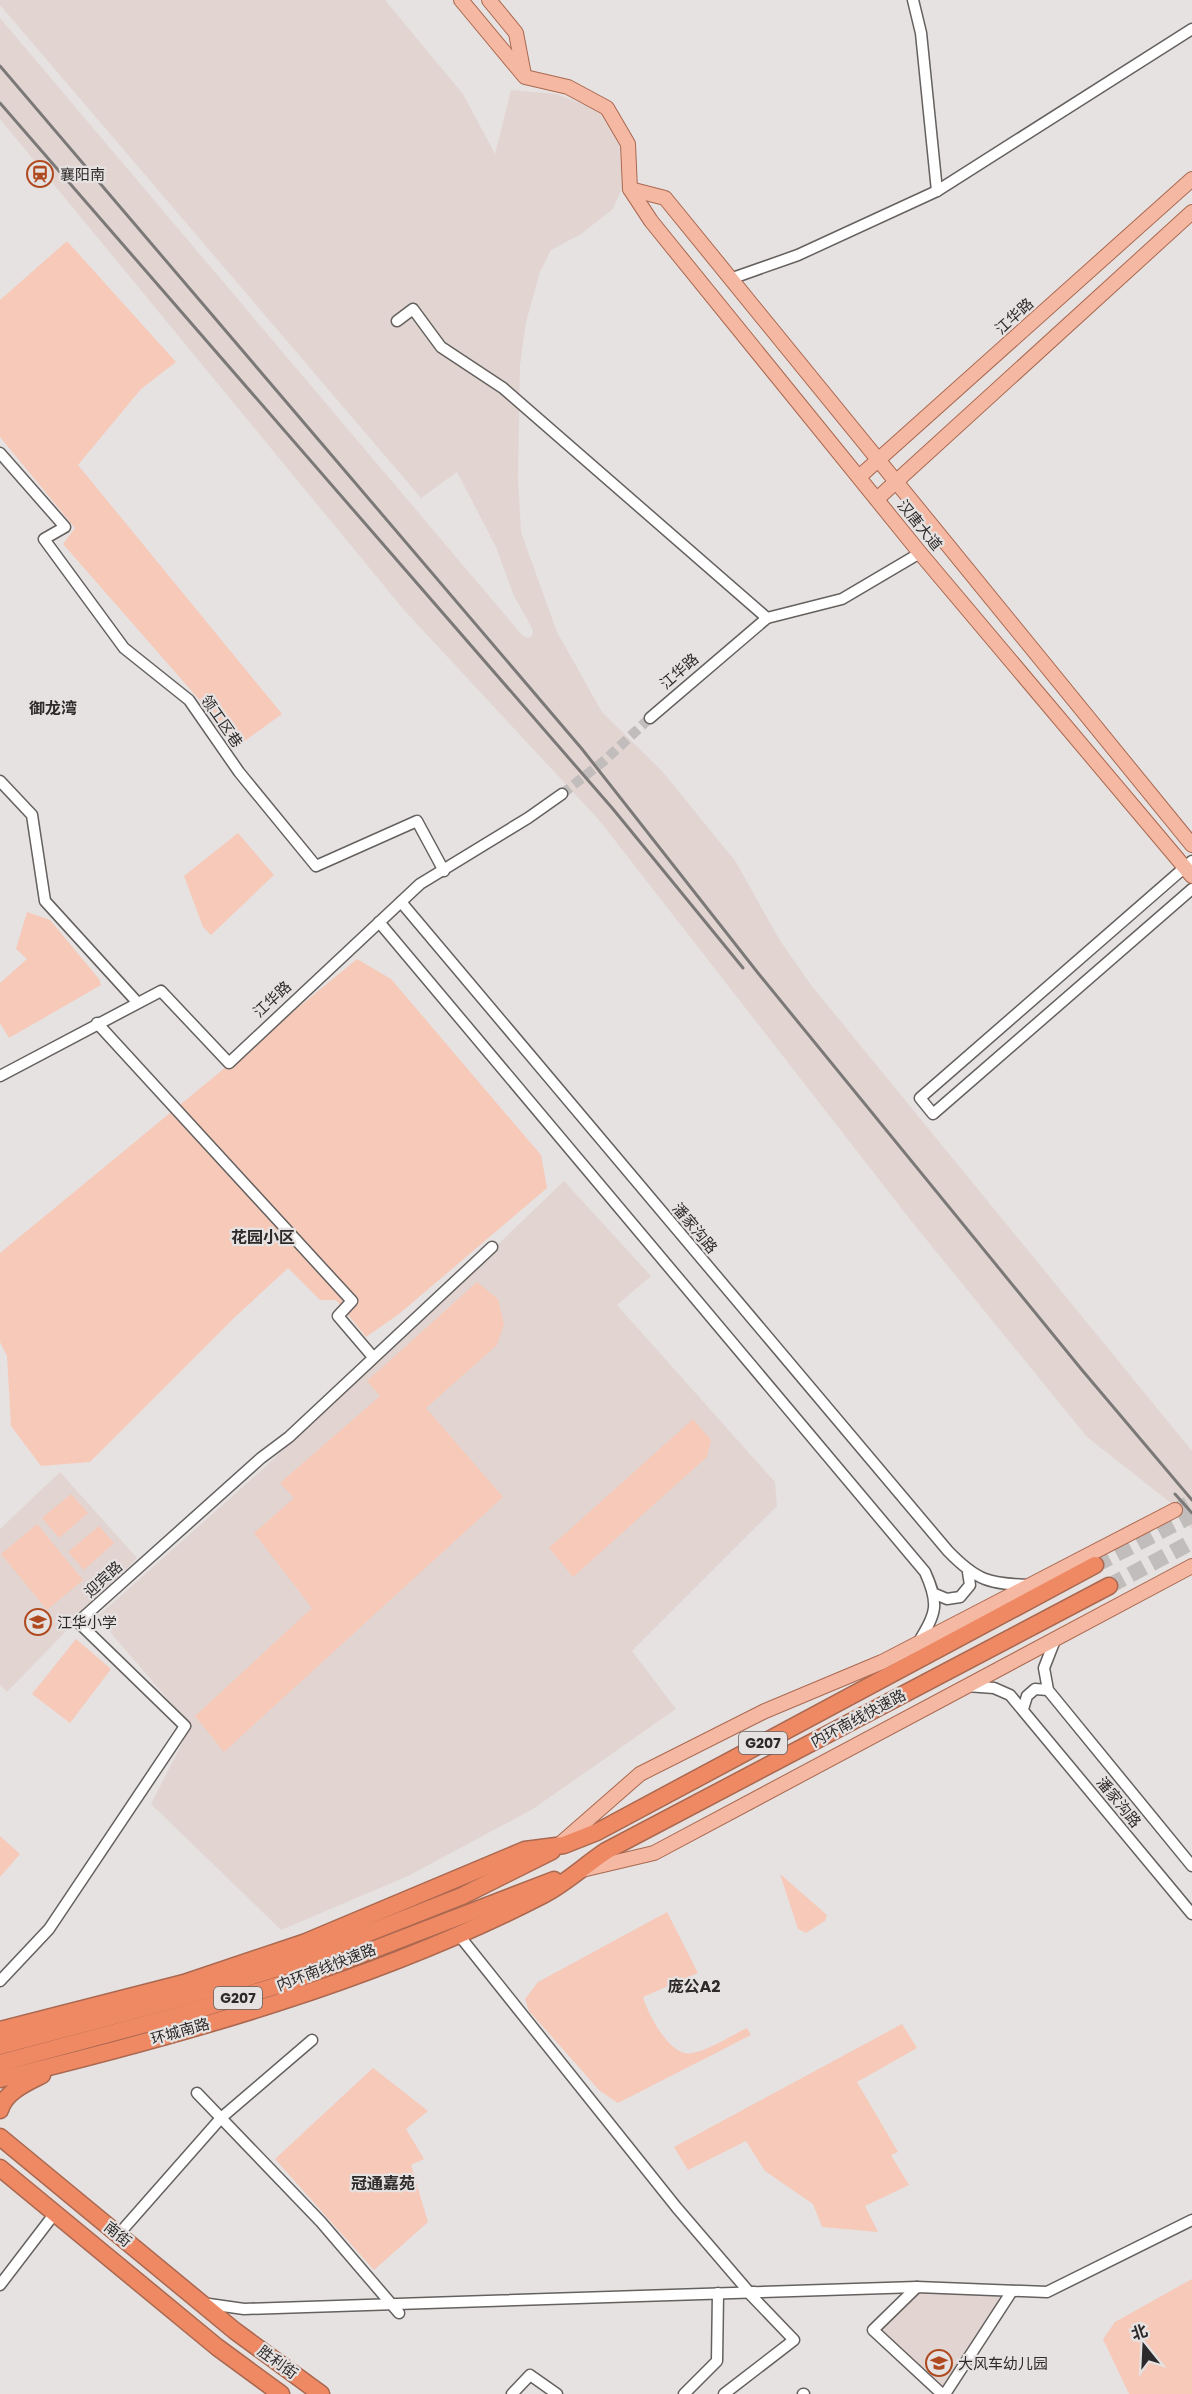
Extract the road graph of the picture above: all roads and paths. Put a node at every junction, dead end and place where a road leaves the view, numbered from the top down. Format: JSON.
{"nodes":[{"id":1,"x":461,"y":0,"type":"edge"},
{"id":2,"x":489,"y":0,"type":"edge"},
{"id":3,"x":913,"y":0,"type":"edge"},
{"id":4,"x":1192,"y":29,"type":"edge"},
{"id":5,"x":525,"y":77,"type":"junction"},
{"id":6,"x":1192,"y":179,"type":"edge"},
{"id":7,"x":630,"y":189,"type":"junction"},
{"id":8,"x":937,"y":191,"type":"junction"},
{"id":9,"x":1192,"y":212,"type":"edge"},
{"id":10,"x":730,"y":279,"type":"junction"},
{"id":11,"x":397,"y":321,"type":"dead end"},
{"id":12,"x":0,"y":453,"type":"edge"},
{"id":13,"x":877,"y":460,"type":"junction"},
{"id":14,"x":859,"y":477,"type":"junction"},
{"id":15,"x":896,"y":483,"type":"junction"},
{"id":16,"x":877,"y":499,"type":"junction"},
{"id":17,"x":920,"y":553,"type":"junction"},
{"id":18,"x":767,"y":618,"type":"junction"},
{"id":19,"x":650,"y":718,"type":"tunnel mouth"},
{"id":20,"x":0,"y":781,"type":"edge"},
{"id":21,"x":562,"y":794,"type":"tunnel mouth"},
{"id":22,"x":1192,"y":845,"type":"edge"},
{"id":23,"x":1190,"y":868,"type":"edge"},
{"id":24,"x":444,"y":872,"type":"junction"},
{"id":25,"x":1192,"y":889,"type":"edge"},
{"id":26,"x":401,"y":902,"type":"junction"},
{"id":27,"x":379,"y":922,"type":"junction"},
{"id":28,"x":137,"y":1002,"type":"junction"},
{"id":29,"x":98,"y":1023,"type":"junction"},
{"id":30,"x":0,"y":1076,"type":"edge"},
{"id":31,"x":492,"y":1247,"type":"dead end"},
{"id":32,"x":373,"y":1357,"type":"junction"},
{"id":33,"x":1175,"y":1510,"type":"tunnel mouth"},
{"id":34,"x":1095,"y":1565,"type":"tunnel mouth"},
{"id":35,"x":1192,"y":1566,"type":"edge"},
{"id":36,"x":968,"y":1572,"type":"junction"},
{"id":37,"x":1031,"y":1585,"type":"junction"},
{"id":38,"x":1109,"y":1586,"type":"tunnel mouth"},
{"id":39,"x":935,"y":1594,"type":"junction"},
{"id":40,"x":1055,"y":1640,"type":"junction"},
{"id":41,"x":918,"y":1643,"type":"junction"},
{"id":42,"x":967,"y":1686,"type":"junction"},
{"id":43,"x":1048,"y":1690,"type":"junction"},
{"id":44,"x":893,"y":1700,"type":"junction"},
{"id":45,"x":1023,"y":1709,"type":"junction"},
{"id":46,"x":904,"y":1720,"type":"junction"},
{"id":47,"x":561,"y":1846,"type":"junction"},
{"id":48,"x":1192,"y":1866,"type":"edge"},
{"id":49,"x":577,"y":1871,"type":"junction"},
{"id":50,"x":1192,"y":1914,"type":"edge"},
{"id":51,"x":458,"y":1934,"type":"junction"},
{"id":52,"x":0,"y":1981,"type":"edge"},
{"id":53,"x":0,"y":2030,"type":"edge"},
{"id":54,"x":312,"y":2040,"type":"dead end"},
{"id":55,"x":0,"y":2046,"type":"edge"},
{"id":56,"x":0,"y":2063,"type":"edge"},
{"id":57,"x":63,"y":2064,"type":"junction"},
{"id":58,"x":0,"y":2079,"type":"edge"},
{"id":59,"x":197,"y":2093,"type":"dead end"},
{"id":60,"x":0,"y":2110,"type":"edge"},
{"id":61,"x":221,"y":2118,"type":"junction"},
{"id":62,"x":1,"y":2136,"type":"edge"},
{"id":63,"x":0,"y":2168,"type":"edge"},
{"id":64,"x":0,"y":2173,"type":"edge"},
{"id":65,"x":24,"y":2188,"type":"junction"},
{"id":66,"x":55,"y":2212,"type":"junction"},
{"id":67,"x":1192,"y":2220,"type":"edge"},
{"id":68,"x":118,"y":2235,"type":"junction"},
{"id":69,"x":0,"y":2285,"type":"edge"},
{"id":70,"x":917,"y":2287,"type":"junction"},
{"id":71,"x":1012,"y":2291,"type":"junction"},
{"id":72,"x":748,"y":2292,"type":"junction"},
{"id":73,"x":763,"y":2292,"type":"junction"},
{"id":74,"x":718,"y":2293,"type":"junction"},
{"id":75,"x":201,"y":2303,"type":"junction"},
{"id":76,"x":395,"y":2308,"type":"junction"},
{"id":77,"x":235,"y":2331,"type":"joint"},
{"id":78,"x":281,"y":2394,"type":"edge"},
{"id":79,"x":320,"y":2394,"type":"edge"},
{"id":80,"x":512,"y":2394,"type":"edge"},
{"id":81,"x":557,"y":2394,"type":"edge"},
{"id":82,"x":684,"y":2394,"type":"edge"},
{"id":83,"x":724,"y":2394,"type":"edge"},
{"id":84,"x":944,"y":2394,"type":"edge"}],
"edges":[{"from":1,"to":5,"type":"main road"},
{"from":2,"to":5,"type":"main road"},
{"from":3,"to":8,"type":"street"},
{"from":4,"to":8,"type":"street"},
{"from":5,"to":7,"type":"main road"},
{"from":6,"to":13,"type":"main road","name":"江华路"},
{"from":7,"to":10,"type":"main road","name":"汉唐大道"},
{"from":7,"to":14,"type":"main road","name":"汉唐大道"},
{"from":8,"to":10,"type":"street"},
{"from":9,"to":15,"type":"main road"},
{"from":10,"to":13,"type":"main road","name":"汉唐大道"},
{"from":11,"to":18,"type":"street"},
{"from":12,"to":24,"type":"street","name":"领工区巷"},
{"from":13,"to":14,"type":"main road","name":"江华路"},
{"from":13,"to":15,"type":"main road","name":"汉唐大道"},
{"from":14,"to":16,"type":"main road","name":"汉唐大道"},
{"from":15,"to":16,"type":"main road"},
{"from":15,"to":22,"type":"main road","name":"汉唐大道"},
{"from":16,"to":17,"type":"main road","name":"汉唐大道"},
{"from":17,"to":18,"type":"street","name":"江华路"},
{"from":17,"to":23,"type":"main road","name":"汉唐大道"},
{"from":18,"to":19,"type":"street","name":"江华路"},
{"from":20,"to":28,"type":"street"},
{"from":21,"to":24,"type":"street","name":"江华路"},
{"from":23,"to":25,"type":"street"},
{"from":24,"to":26,"type":"street","name":"江华路"},
{"from":26,"to":27,"type":"street","name":"江华路"},
{"from":26,"to":36,"type":"street","name":"潘家沟路"},
{"from":27,"to":28,"type":"street","name":"江华路"},
{"from":27,"to":39,"type":"street"},
{"from":28,"to":29,"type":"street","name":"江华路"},
{"from":29,"to":30,"type":"street","name":"江华路"},
{"from":29,"to":32,"type":"street"},
{"from":31,"to":32,"type":"street","name":"迎宾路"},
{"from":32,"to":52,"type":"street","name":"迎宾路"},
{"from":33,"to":37,"type":"main road"},
{"from":34,"to":47,"type":"highway","name":"内环南线快速路","number":"G207"},
{"from":35,"to":40,"type":"main road"},
{"from":36,"to":37,"type":"street","name":"潘家沟路"},
{"from":36,"to":39,"type":"street"},
{"from":37,"to":41,"type":"main road"},
{"from":38,"to":44,"type":"highway","name":"内环南线快速路","number":"G207"},
{"from":39,"to":41,"type":"street"},
{"from":40,"to":42,"type":"main road"},
{"from":40,"to":43,"type":"street"},
{"from":41,"to":47,"type":"main road"},
{"from":42,"to":45,"type":"street","name":"潘家沟路"},
{"from":42,"to":46,"type":"main road"},
{"from":43,"to":45,"type":"street"},
{"from":43,"to":48,"type":"street","name":"潘家沟路"},
{"from":44,"to":46,"type":"main road"},
{"from":44,"to":49,"type":"highway","name":"内环南线快速路","number":"G207"},
{"from":45,"to":50,"type":"street","name":"潘家沟路"},
{"from":46,"to":49,"type":"main road"},
{"from":47,"to":53,"type":"highway","name":"内环南线快速路","number":"G207"},
{"from":47,"to":55,"type":"highway","name":"内环南线快速路","number":"G207"},
{"from":49,"to":51,"type":"highway","name":"内环南线快速路","number":"G207"},
{"from":49,"to":56,"type":"highway","name":"内环南线快速路","number":"G207"},
{"from":51,"to":57,"type":"highway","name":"环城南路","number":"G207"},
{"from":51,"to":73,"type":"street"},
{"from":54,"to":61,"type":"street"},
{"from":57,"to":58,"type":"highway","name":"环城南路","number":"G207"},
{"from":57,"to":60,"type":"highway"},
{"from":59,"to":61,"type":"street"},
{"from":61,"to":68,"type":"street"},
{"from":61,"to":76,"type":"street"},
{"from":62,"to":68,"type":"highway","name":"南街"},
{"from":63,"to":65,"type":"highway","name":"南街"},
{"from":64,"to":65,"type":"highway"},
{"from":65,"to":66,"type":"highway","name":"南街"},
{"from":66,"to":69,"type":"street"},
{"from":66,"to":78,"type":"highway","name":"南街"},
{"from":67,"to":71,"type":"street"},
{"from":68,"to":75,"type":"highway","name":"南街"},
{"from":70,"to":71,"type":"street"},
{"from":70,"to":73,"type":"street"},
{"from":70,"to":84,"type":"street"},
{"from":71,"to":84,"type":"street"},
{"from":72,"to":73,"type":"street"},
{"from":72,"to":74,"type":"street"},
{"from":72,"to":83,"type":"street"},
{"from":74,"to":76,"type":"street"},
{"from":74,"to":82,"type":"street"},
{"from":75,"to":76,"type":"street"},
{"from":75,"to":77,"type":"highway","name":"南街"},
{"from":77,"to":79,"type":"highway","name":"胜利街"},
{"from":80,"to":81,"type":"street"}]}
